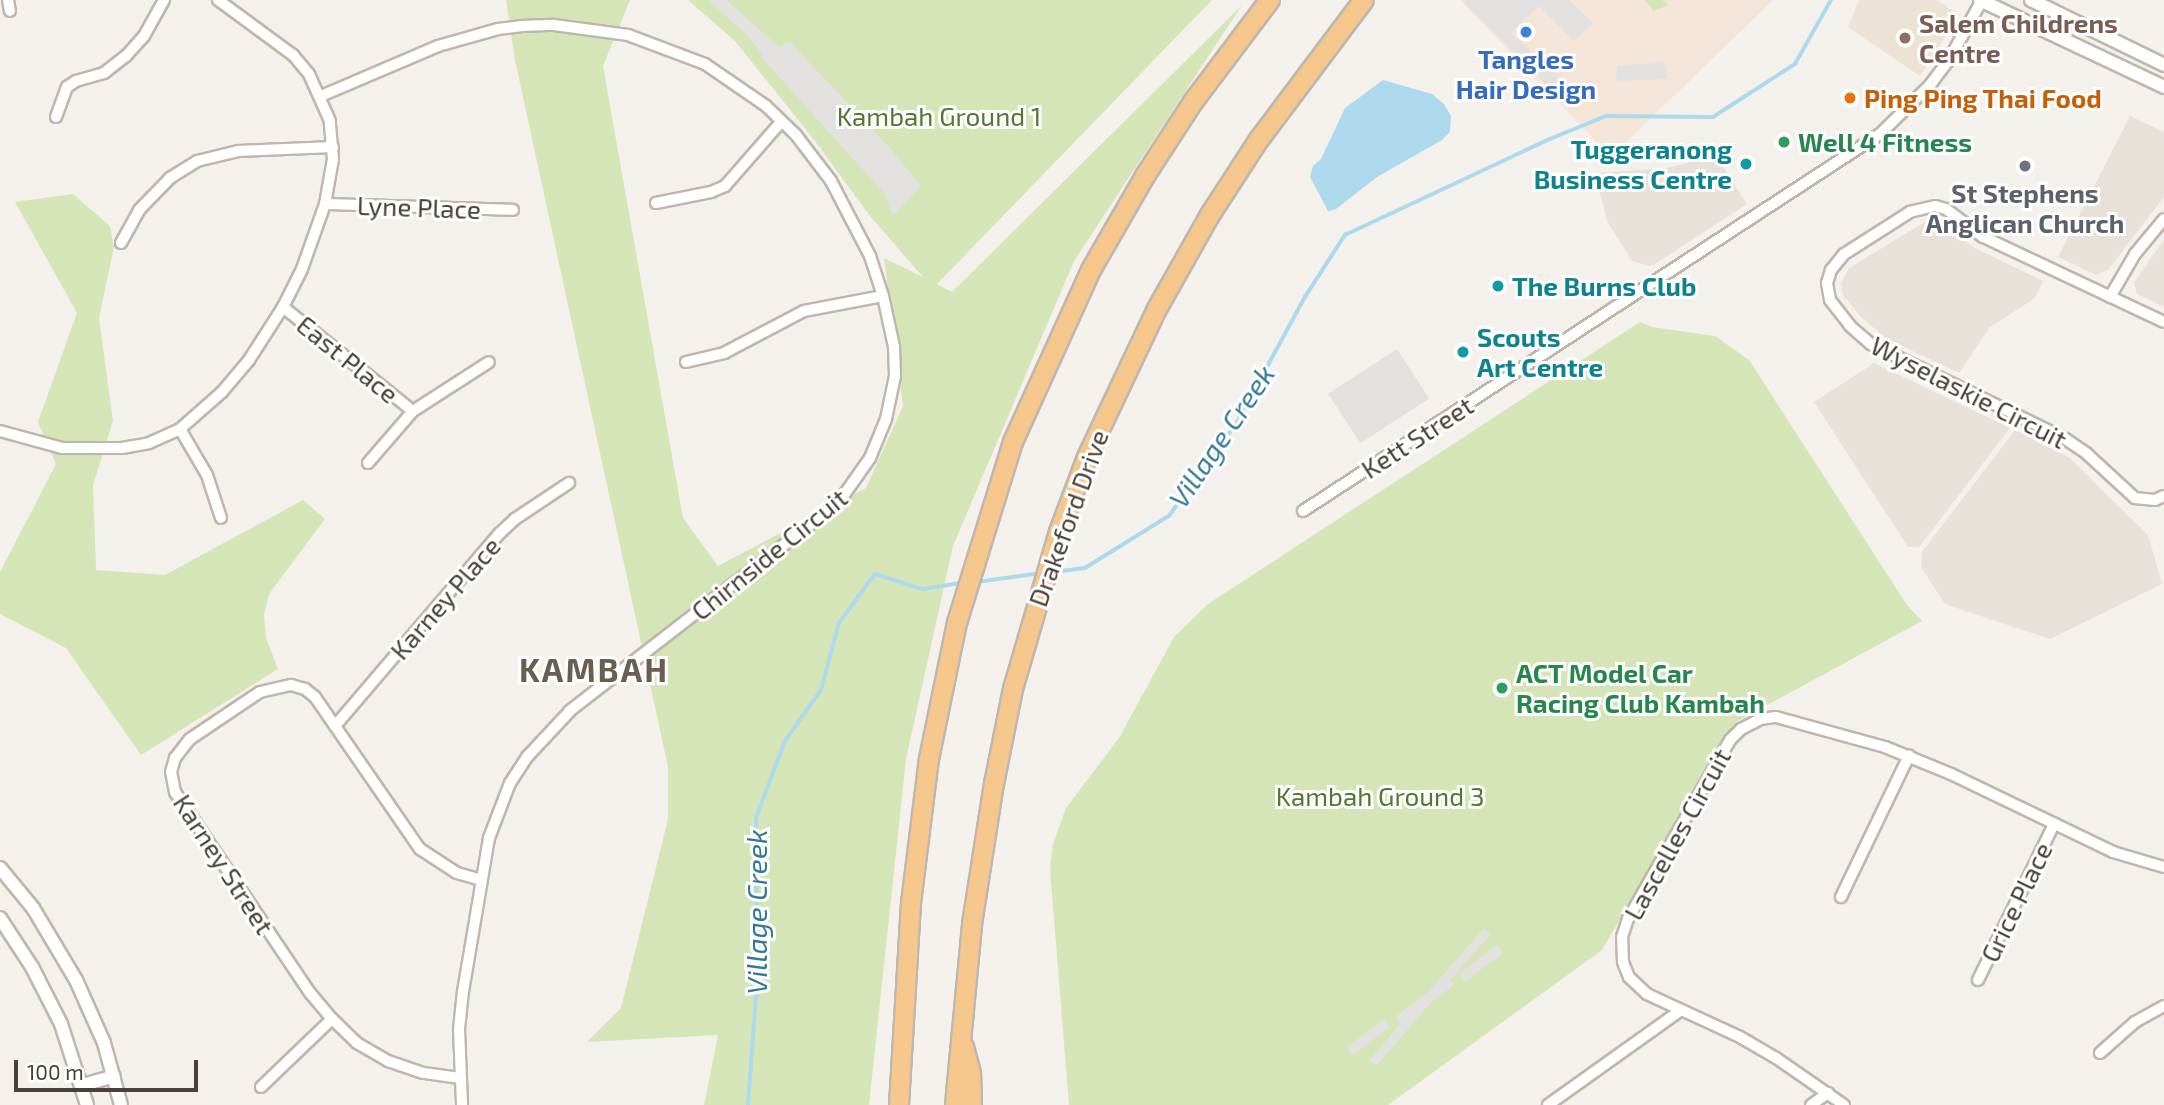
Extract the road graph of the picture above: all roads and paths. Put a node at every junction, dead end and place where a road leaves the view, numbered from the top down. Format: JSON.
{"nodes":[{"id":1,"x":164,"y":0,"type":"edge"},
{"id":2,"x":218,"y":0,"type":"edge"},
{"id":3,"x":1270,"y":0,"type":"edge"},
{"id":4,"x":1364,"y":0,"type":"edge"},
{"id":5,"x":1981,"y":0,"type":"edge"},
{"id":6,"x":2031,"y":0,"type":"edge"},
{"id":7,"x":2164,"y":65,"type":"edge"},
{"id":8,"x":2164,"y":87,"type":"edge"},
{"id":9,"x":321,"y":96,"type":"junction"},
{"id":10,"x":56,"y":117,"type":"dead end"},
{"id":11,"x":782,"y":121,"type":"junction"},
{"id":12,"x":333,"y":147,"type":"junction"},
{"id":13,"x":656,"y":203,"type":"dead end"},
{"id":14,"x":325,"y":204,"type":"junction"},
{"id":15,"x":513,"y":211,"type":"dead end"},
{"id":16,"x":2164,"y":219,"type":"edge"},
{"id":17,"x":121,"y":243,"type":"dead end"},
{"id":18,"x":883,"y":296,"type":"junction"},
{"id":19,"x":2110,"y":297,"type":"junction"},
{"id":20,"x":284,"y":307,"type":"junction"},
{"id":21,"x":2164,"y":321,"type":"edge"},
{"id":22,"x":489,"y":362,"type":"dead end"},
{"id":23,"x":686,"y":362,"type":"dead end"},
{"id":24,"x":413,"y":411,"type":"junction"},
{"id":25,"x":180,"y":429,"type":"junction"},
{"id":26,"x":0,"y":431,"type":"edge"},
{"id":27,"x":368,"y":463,"type":"dead end"},
{"id":28,"x":569,"y":484,"type":"dead end"},
{"id":29,"x":2164,"y":496,"type":"edge"},
{"id":30,"x":1303,"y":512,"type":"dead end"},
{"id":31,"x":220,"y":518,"type":"dead end"},
{"id":32,"x":335,"y":726,"type":"junction"},
{"id":33,"x":1909,"y":756,"type":"junction"},
{"id":34,"x":2054,"y":824,"type":"junction"},
{"id":35,"x":2164,"y":867,"type":"edge"},
{"id":36,"x":0,"y":868,"type":"edge"},
{"id":37,"x":481,"y":880,"type":"junction"},
{"id":38,"x":1841,"y":897,"type":"dead end"},
{"id":39,"x":0,"y":918,"type":"edge"},
{"id":40,"x":1978,"y":980,"type":"dead end"},
{"id":41,"x":2164,"y":1006,"type":"edge"},
{"id":42,"x":1681,"y":1010,"type":"junction"},
{"id":43,"x":332,"y":1019,"type":"junction"},
{"id":44,"x":960,"y":1033,"type":"junction"},
{"id":45,"x":2100,"y":1053,"type":"dead end"},
{"id":46,"x":114,"y":1076,"type":"junction"},
{"id":47,"x":460,"y":1079,"type":"junction"},
{"id":48,"x":82,"y":1085,"type":"junction"},
{"id":49,"x":261,"y":1087,"type":"dead end"},
{"id":50,"x":1828,"y":1093,"type":"junction"},
{"id":51,"x":897,"y":1100,"type":"edge"},
{"id":52,"x":87,"y":1105,"type":"edge"},
{"id":53,"x":121,"y":1105,"type":"edge"},
{"id":54,"x":462,"y":1105,"type":"edge"},
{"id":55,"x":955,"y":1105,"type":"edge"},
{"id":56,"x":972,"y":1105,"type":"edge"},
{"id":57,"x":1548,"y":1105,"type":"edge"},
{"id":58,"x":1811,"y":1105,"type":"edge"},
{"id":59,"x":1844,"y":1105,"type":"edge"}],
"edges":[{"from":1,"to":10,"type":"street"},
{"from":2,"to":9,"type":"street"},
{"from":3,"to":51,"type":"highway"},
{"from":4,"to":44,"type":"highway","name":"Drakeford Drive"},
{"from":5,"to":8,"type":"street"},
{"from":5,"to":30,"type":"street","name":"Kett Street"},
{"from":6,"to":7,"type":"street"},
{"from":9,"to":11,"type":"street","name":"Chirnside Circuit"},
{"from":9,"to":12,"type":"street"},
{"from":11,"to":13,"type":"street"},
{"from":11,"to":18,"type":"street","name":"Chirnside Circuit"},
{"from":12,"to":14,"type":"street"},
{"from":12,"to":17,"type":"street"},
{"from":14,"to":15,"type":"street","name":"Lyne Place"},
{"from":14,"to":20,"type":"street"},
{"from":16,"to":19,"type":"street"},
{"from":18,"to":23,"type":"street"},
{"from":18,"to":37,"type":"street","name":"Chirnside Circuit"},
{"from":19,"to":21,"type":"street","name":"Wyselaskie Circuit"},
{"from":19,"to":29,"type":"street","name":"Wyselaskie Circuit"},
{"from":20,"to":24,"type":"street","name":"East Place"},
{"from":20,"to":25,"type":"street"},
{"from":22,"to":24,"type":"street","name":"East Place"},
{"from":24,"to":27,"type":"street","name":"East Place"},
{"from":25,"to":26,"type":"street"},
{"from":25,"to":31,"type":"street"},
{"from":28,"to":32,"type":"street","name":"Karney Place"},
{"from":32,"to":37,"type":"street","name":"Karney Street"},
{"from":32,"to":43,"type":"street","name":"Karney Street"},
{"from":33,"to":34,"type":"street","name":"Lascelles Circuit"},
{"from":33,"to":38,"type":"street"},
{"from":33,"to":42,"type":"street","name":"Lascelles Circuit"},
{"from":34,"to":35,"type":"street","name":"Lascelles Circuit"},
{"from":34,"to":40,"type":"street","name":"Grice Place"},
{"from":36,"to":46,"type":"street"},
{"from":37,"to":47,"type":"street","name":"Chirnside Circuit"},
{"from":39,"to":48,"type":"street"},
{"from":41,"to":45,"type":"street"},
{"from":42,"to":50,"type":"street","name":"Lascelles Circuit"},
{"from":42,"to":57,"type":"street"},
{"from":43,"to":47,"type":"street","name":"Karney Street"},
{"from":43,"to":49,"type":"street"},
{"from":44,"to":55,"type":"highway","name":"Drakeford Drive"},
{"from":44,"to":56,"type":"highway"},
{"from":46,"to":48,"type":"street"},
{"from":46,"to":53,"type":"street"},
{"from":47,"to":54,"type":"street","name":"Chirnside Circuit"},
{"from":48,"to":52,"type":"street"},
{"from":50,"to":58,"type":"street"},
{"from":50,"to":59,"type":"street","name":"Lascelles Circuit"}]}
